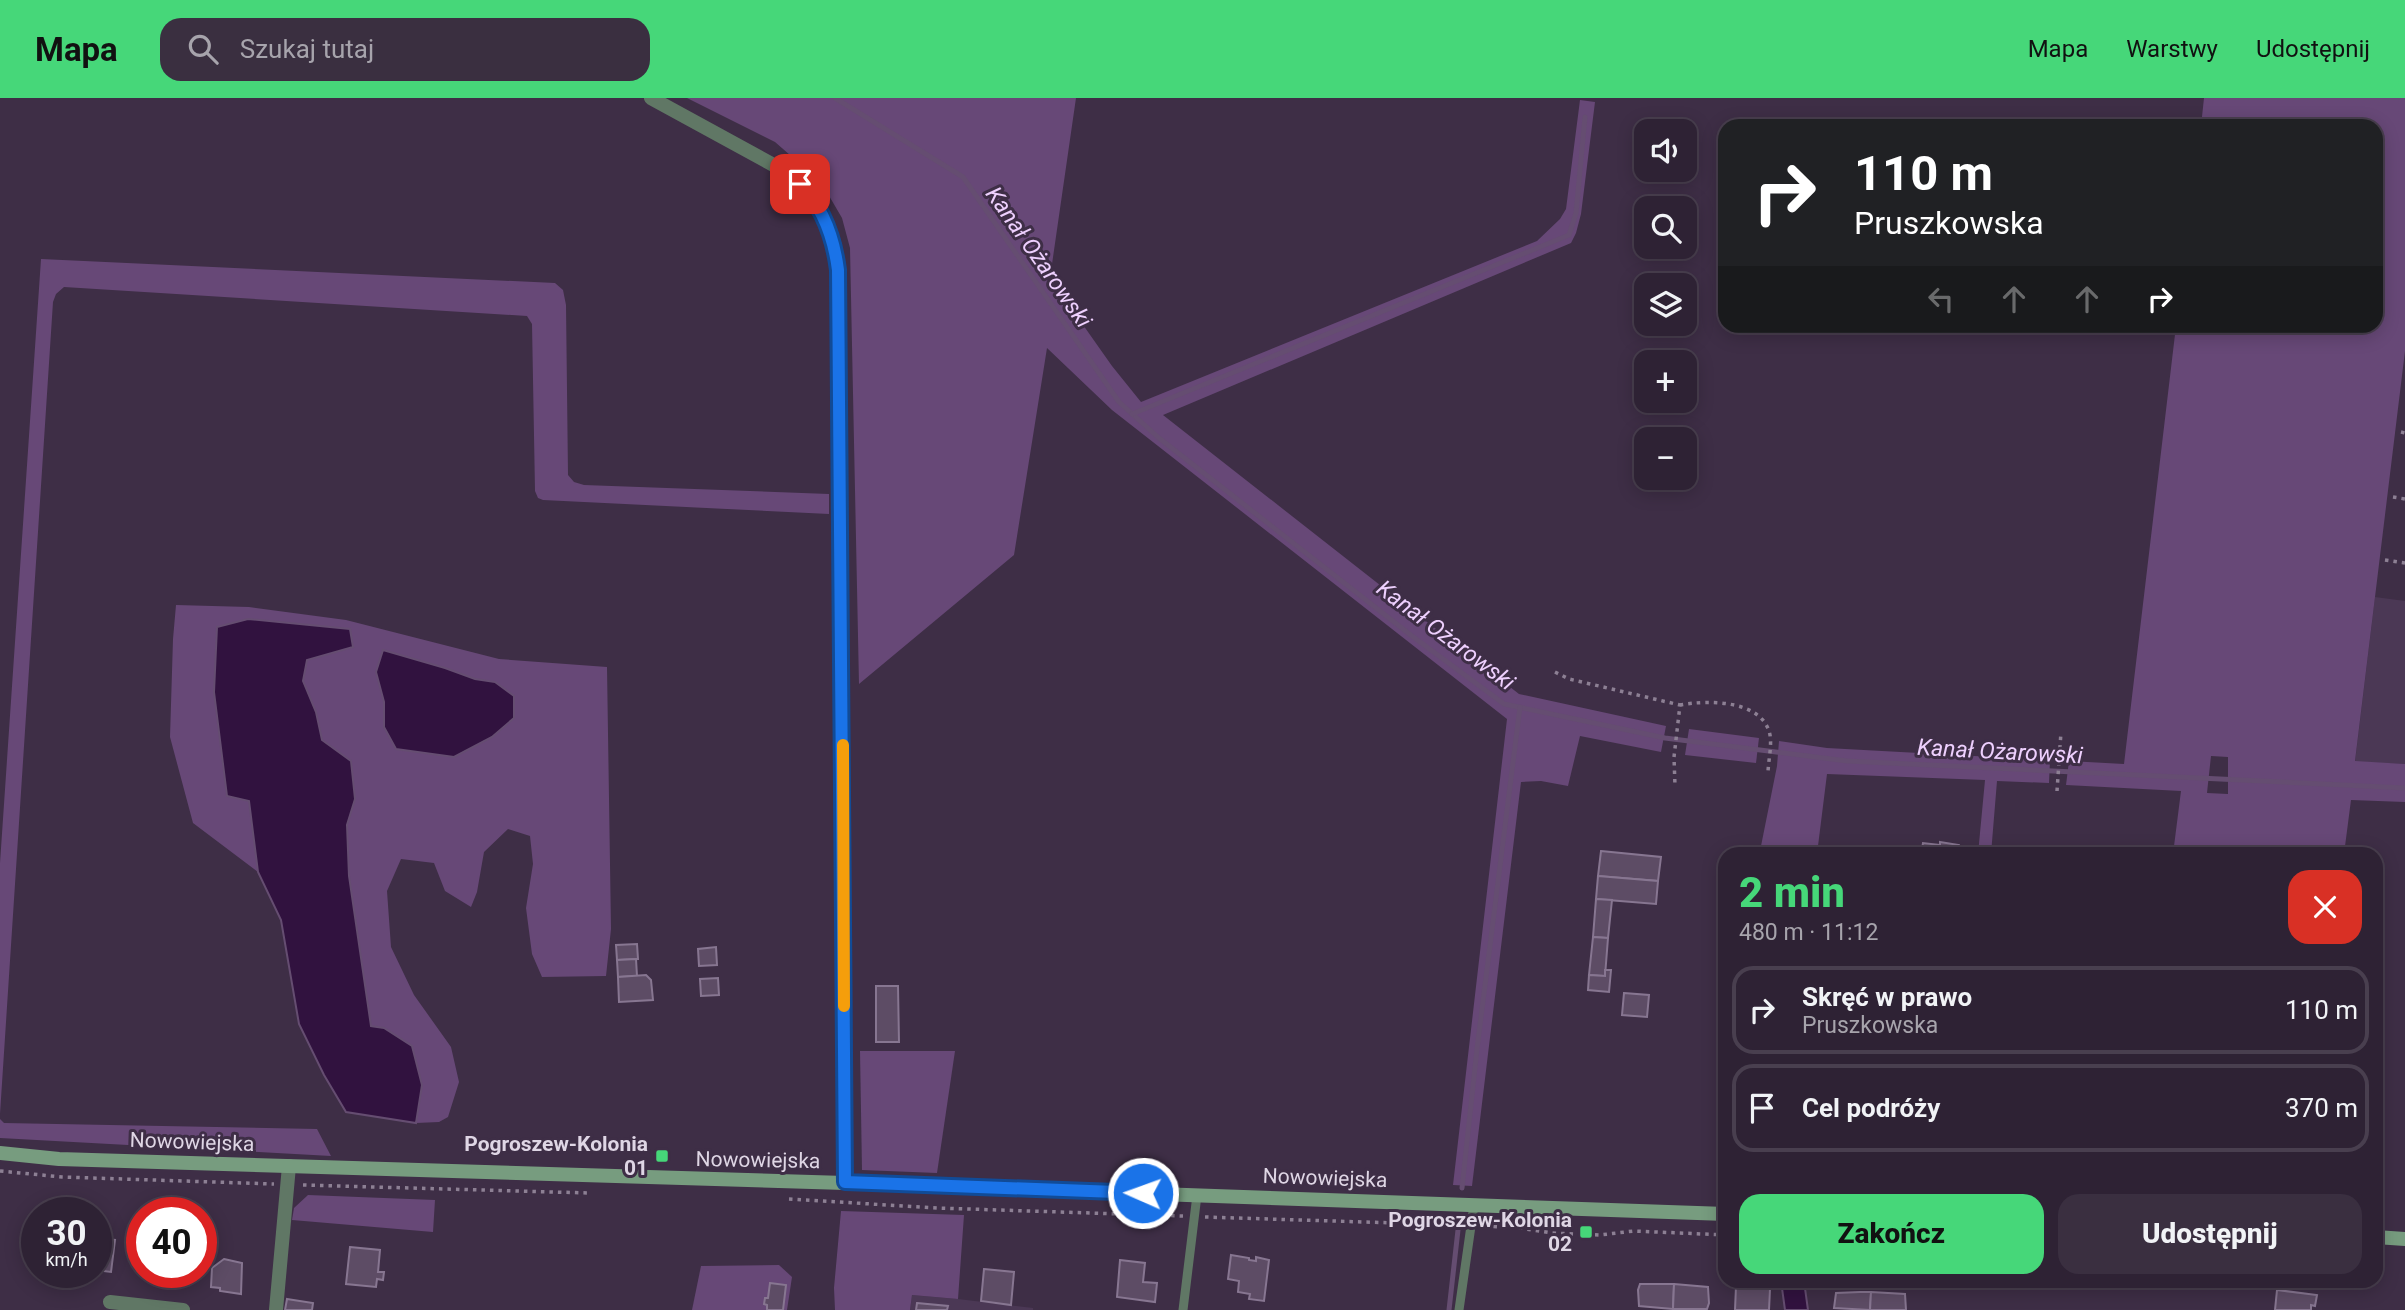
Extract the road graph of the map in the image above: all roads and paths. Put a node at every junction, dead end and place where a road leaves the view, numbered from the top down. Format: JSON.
{"nodes":[{"id":1,"x":651,"y":98,"type":"edge"},
{"id":2,"x":2393,"y":497,"type":"dead end"},
{"id":3,"x":2405,"y":499,"type":"edge"},
{"id":4,"x":2385,"y":561,"type":"dead end"},
{"id":5,"x":2405,"y":563,"type":"edge"},
{"id":6,"x":1555,"y":672,"type":"dead end"},
{"id":7,"x":1680,"y":705,"type":"junction"},
{"id":8,"x":2061,"y":732,"type":"dead end"},
{"id":9,"x":1768,"y":774,"type":"dead end"},
{"id":10,"x":1675,"y":786,"type":"dead end"},
{"id":11,"x":2057,"y":791,"type":"dead end"},
{"id":12,"x":0,"y":1153,"type":"edge"},
{"id":13,"x":289,"y":1166,"type":"junction"},
{"id":14,"x":0,"y":1171,"type":"edge"},
{"id":15,"x":845,"y":1182,"type":"junction"},
{"id":16,"x":287,"y":1184,"type":"junction"},
{"id":17,"x":600,"y":1194,"type":"dead end"},
{"id":18,"x":1197,"y":1195,"type":"junction"},
{"id":19,"x":782,"y":1199,"type":"dead end"},
{"id":20,"x":1474,"y":1205,"type":"junction"},
{"id":21,"x":1718,"y":1214,"type":"edge"},
{"id":22,"x":1194,"y":1216,"type":"junction"},
{"id":23,"x":1471,"y":1225,"type":"junction"},
{"id":24,"x":1718,"y":1235,"type":"edge"},
{"id":25,"x":2383,"y":1237,"type":"edge"},
{"id":26,"x":2405,"y":1239,"type":"edge"},
{"id":27,"x":110,"y":1301,"type":"dead end"},
{"id":28,"x":183,"y":1310,"type":"edge"},
{"id":29,"x":276,"y":1310,"type":"edge"},
{"id":30,"x":1183,"y":1310,"type":"edge"},
{"id":31,"x":1459,"y":1310,"type":"edge"}],
"edges":[{"from":1,"to":15,"type":"street"},
{"from":2,"to":3,"type":"path"},
{"from":4,"to":5,"type":"path"},
{"from":6,"to":7,"type":"path"},
{"from":7,"to":9,"type":"path"},
{"from":7,"to":10,"type":"path"},
{"from":8,"to":11,"type":"path"},
{"from":12,"to":13,"type":"street","name":"Nowowiejska"},
{"from":13,"to":15,"type":"street","name":"Nowowiejska"},
{"from":13,"to":16,"type":"street"},
{"from":14,"to":16,"type":"path"},
{"from":15,"to":18,"type":"street","name":"Nowowiejska"},
{"from":16,"to":17,"type":"path"},
{"from":16,"to":29,"type":"street"},
{"from":18,"to":20,"type":"street","name":"Nowowiejska"},
{"from":18,"to":22,"type":"lane"},
{"from":19,"to":22,"type":"path"},
{"from":20,"to":21,"type":"street","name":"Nowowiejska"},
{"from":20,"to":23,"type":"lane"},
{"from":22,"to":23,"type":"path"},
{"from":22,"to":30,"type":"lane"},
{"from":23,"to":24,"type":"path"},
{"from":23,"to":31,"type":"lane"},
{"from":25,"to":26,"type":"street"},
{"from":27,"to":28,"type":"street"}]}
